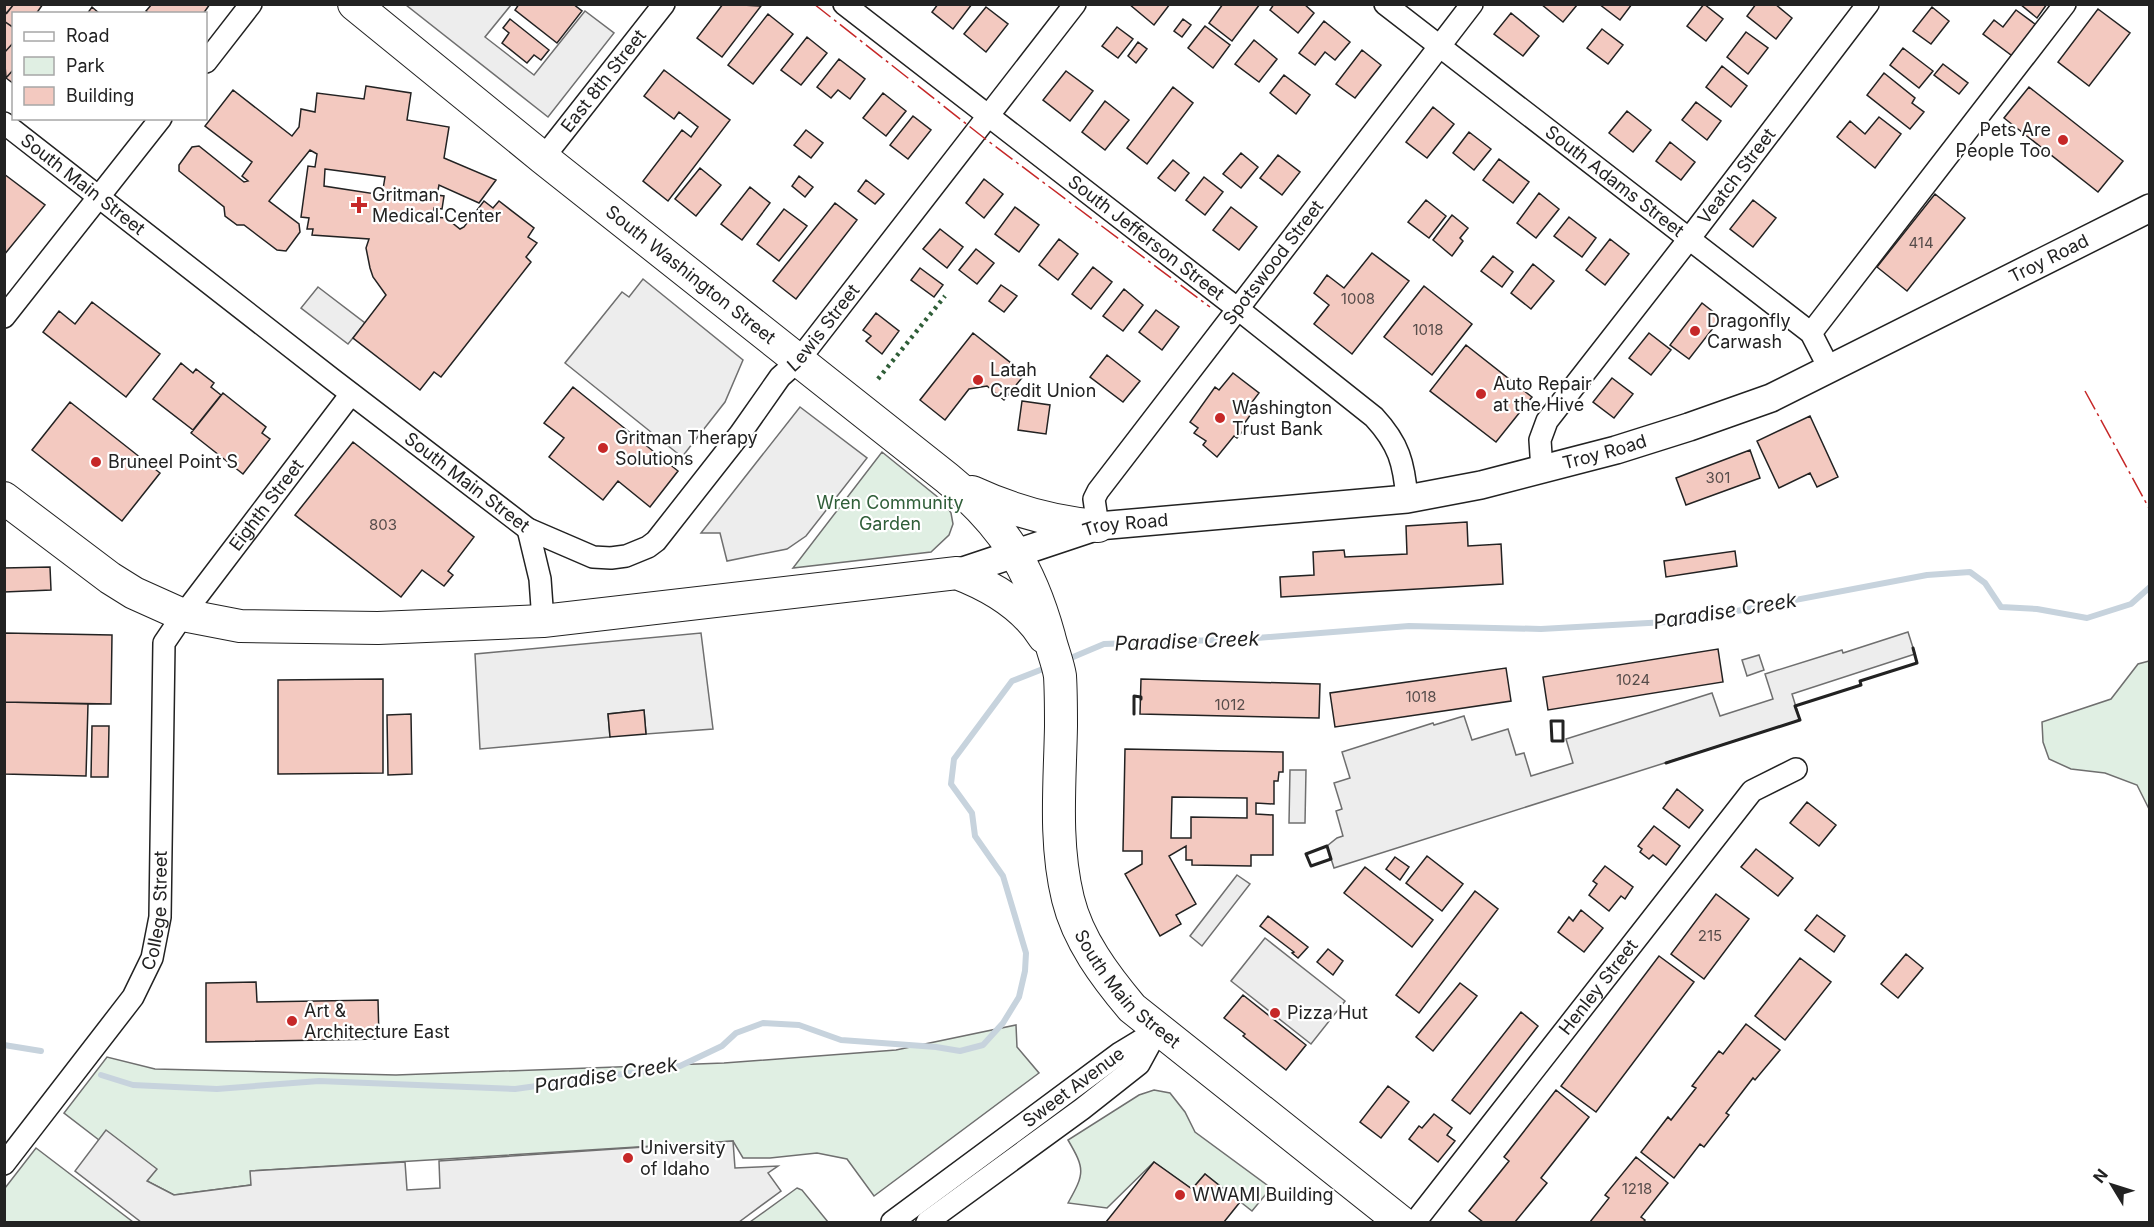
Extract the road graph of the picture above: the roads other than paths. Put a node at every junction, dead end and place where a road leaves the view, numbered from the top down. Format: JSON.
{"nodes":[{"id":1,"x":250,"y":4,"type":"edge"},
{"id":2,"x":354,"y":4,"type":"edge"},
{"id":3,"x":664,"y":4,"type":"edge"},
{"id":4,"x":844,"y":4,"type":"edge"},
{"id":5,"x":1075,"y":4,"type":"edge"},
{"id":6,"x":1385,"y":4,"type":"edge"},
{"id":7,"x":1472,"y":4,"type":"edge"},
{"id":8,"x":1868,"y":4,"type":"edge"},
{"id":9,"x":2065,"y":4,"type":"edge"},
{"id":10,"x":1439,"y":47,"type":"junction"},
{"id":11,"x":207,"y":61,"type":"edge"},
{"id":12,"x":988,"y":116,"type":"junction"},
{"id":13,"x":159,"y":120,"type":"edge"},
{"id":14,"x":4,"y":123,"type":"edge"},
{"id":15,"x":543,"y":158,"type":"junction"},
{"id":16,"x":98,"y":198,"type":"junction"},
{"id":17,"x":2150,"y":208,"type":"edge"},
{"id":18,"x":1689,"y":238,"type":"junction"},
{"id":19,"x":1238,"y":309,"type":"junction"},
{"id":20,"x":4,"y":317,"type":"edge"},
{"id":21,"x":1811,"y":333,"type":"junction"},
{"id":22,"x":798,"y":361,"type":"junction"},
{"id":23,"x":1830,"y":370,"type":"junction"},
{"id":24,"x":351,"y":394,"type":"junction"},
{"id":25,"x":1542,"y":470,"type":"junction"},
{"id":26,"x":947,"y":478,"type":"junction"},
{"id":27,"x":4,"y":498,"type":"edge"},
{"id":28,"x":1407,"y":499,"type":"junction"},
{"id":29,"x":1098,"y":526,"type":"junction"},
{"id":30,"x":528,"y":529,"type":"junction"},
{"id":31,"x":1017,"y":554,"type":"junction"},
{"id":32,"x":957,"y":573,"type":"junction"},
{"id":33,"x":183,"y":615,"type":"junction"},
{"id":34,"x":543,"y":621,"type":"junction"},
{"id":35,"x":1056,"y":662,"type":"junction"},
{"id":36,"x":1796,"y":769,"type":"dead end"},
{"id":37,"x":1158,"y":1030,"type":"junction"},
{"id":38,"x":4,"y":1164,"type":"edge"},
{"id":39,"x":892,"y":1222,"type":"edge"},
{"id":40,"x":927,"y":1222,"type":"edge"},
{"id":41,"x":1401,"y":1222,"type":"edge"},
{"id":42,"x":1414,"y":1222,"type":"edge"}],
"edges":[{"from":1,"to":11,"type":"street"},
{"from":2,"to":15,"type":"highway","name":"South Washington Street"},
{"from":3,"to":15,"type":"street","name":"East 8th Street"},
{"from":4,"to":12,"type":"street","name":"South Jefferson Street"},
{"from":5,"to":12,"type":"street","name":"Lewis Street"},
{"from":6,"to":10,"type":"street","name":"South Adams Street"},
{"from":7,"to":10,"type":"street","name":"Spotswood Street"},
{"from":8,"to":18,"type":"street","name":"Veatch Street"},
{"from":9,"to":21,"type":"street"},
{"from":10,"to":18,"type":"street","name":"South Adams Street"},
{"from":10,"to":19,"type":"street","name":"Spotswood Street"},
{"from":12,"to":19,"type":"street","name":"South Jefferson Street"},
{"from":12,"to":22,"type":"street","name":"Lewis Street"},
{"from":13,"to":16,"type":"street"},
{"from":14,"to":16,"type":"street","name":"South Main Street"},
{"from":15,"to":22,"type":"highway","name":"South Washington Street"},
{"from":16,"to":20,"type":"street"},
{"from":16,"to":24,"type":"street","name":"South Main Street"},
{"from":17,"to":23,"type":"main road","name":"Troy Road"},
{"from":18,"to":21,"type":"street","name":"South Adams Street"},
{"from":18,"to":25,"type":"street","name":"Veatch Street"},
{"from":19,"to":28,"type":"street","name":"South Jefferson Street"},
{"from":19,"to":29,"type":"street","name":"Spotswood Street"},
{"from":21,"to":23,"type":"street","name":"South Adams Street"},
{"from":22,"to":26,"type":"highway","name":"South Washington Street"},
{"from":22,"to":30,"type":"street","name":"Lewis Street"},
{"from":23,"to":25,"type":"main road","name":"Troy Road"},
{"from":24,"to":30,"type":"street","name":"South Main Street"},
{"from":24,"to":33,"type":"street","name":"Eighth Street"},
{"from":25,"to":28,"type":"main road","name":"Troy Road"},
{"from":26,"to":29,"type":"highway"},
{"from":26,"to":31,"type":"highway","name":"South Washington Street"},
{"from":27,"to":33,"type":"highway"},
{"from":28,"to":29,"type":"main road","name":"Troy Road"},
{"from":29,"to":31,"type":"main road","name":"Troy Road"},
{"from":30,"to":34,"type":"street","name":"South Main Street"},
{"from":31,"to":32,"type":"main road"},
{"from":31,"to":35,"type":"highway","name":"South Main Street"},
{"from":32,"to":34,"type":"highway"},
{"from":32,"to":35,"type":"highway"},
{"from":33,"to":34,"type":"highway"},
{"from":33,"to":38,"type":"street","name":"College Street"},
{"from":35,"to":37,"type":"highway","name":"South Main Street"},
{"from":36,"to":42,"type":"street","name":"Henley Street"},
{"from":37,"to":39,"type":"street","name":"Sweet Avenue"},
{"from":37,"to":40,"type":"street","name":"Sweet Avenue"},
{"from":37,"to":41,"type":"highway","name":"South Main Street"}]}
